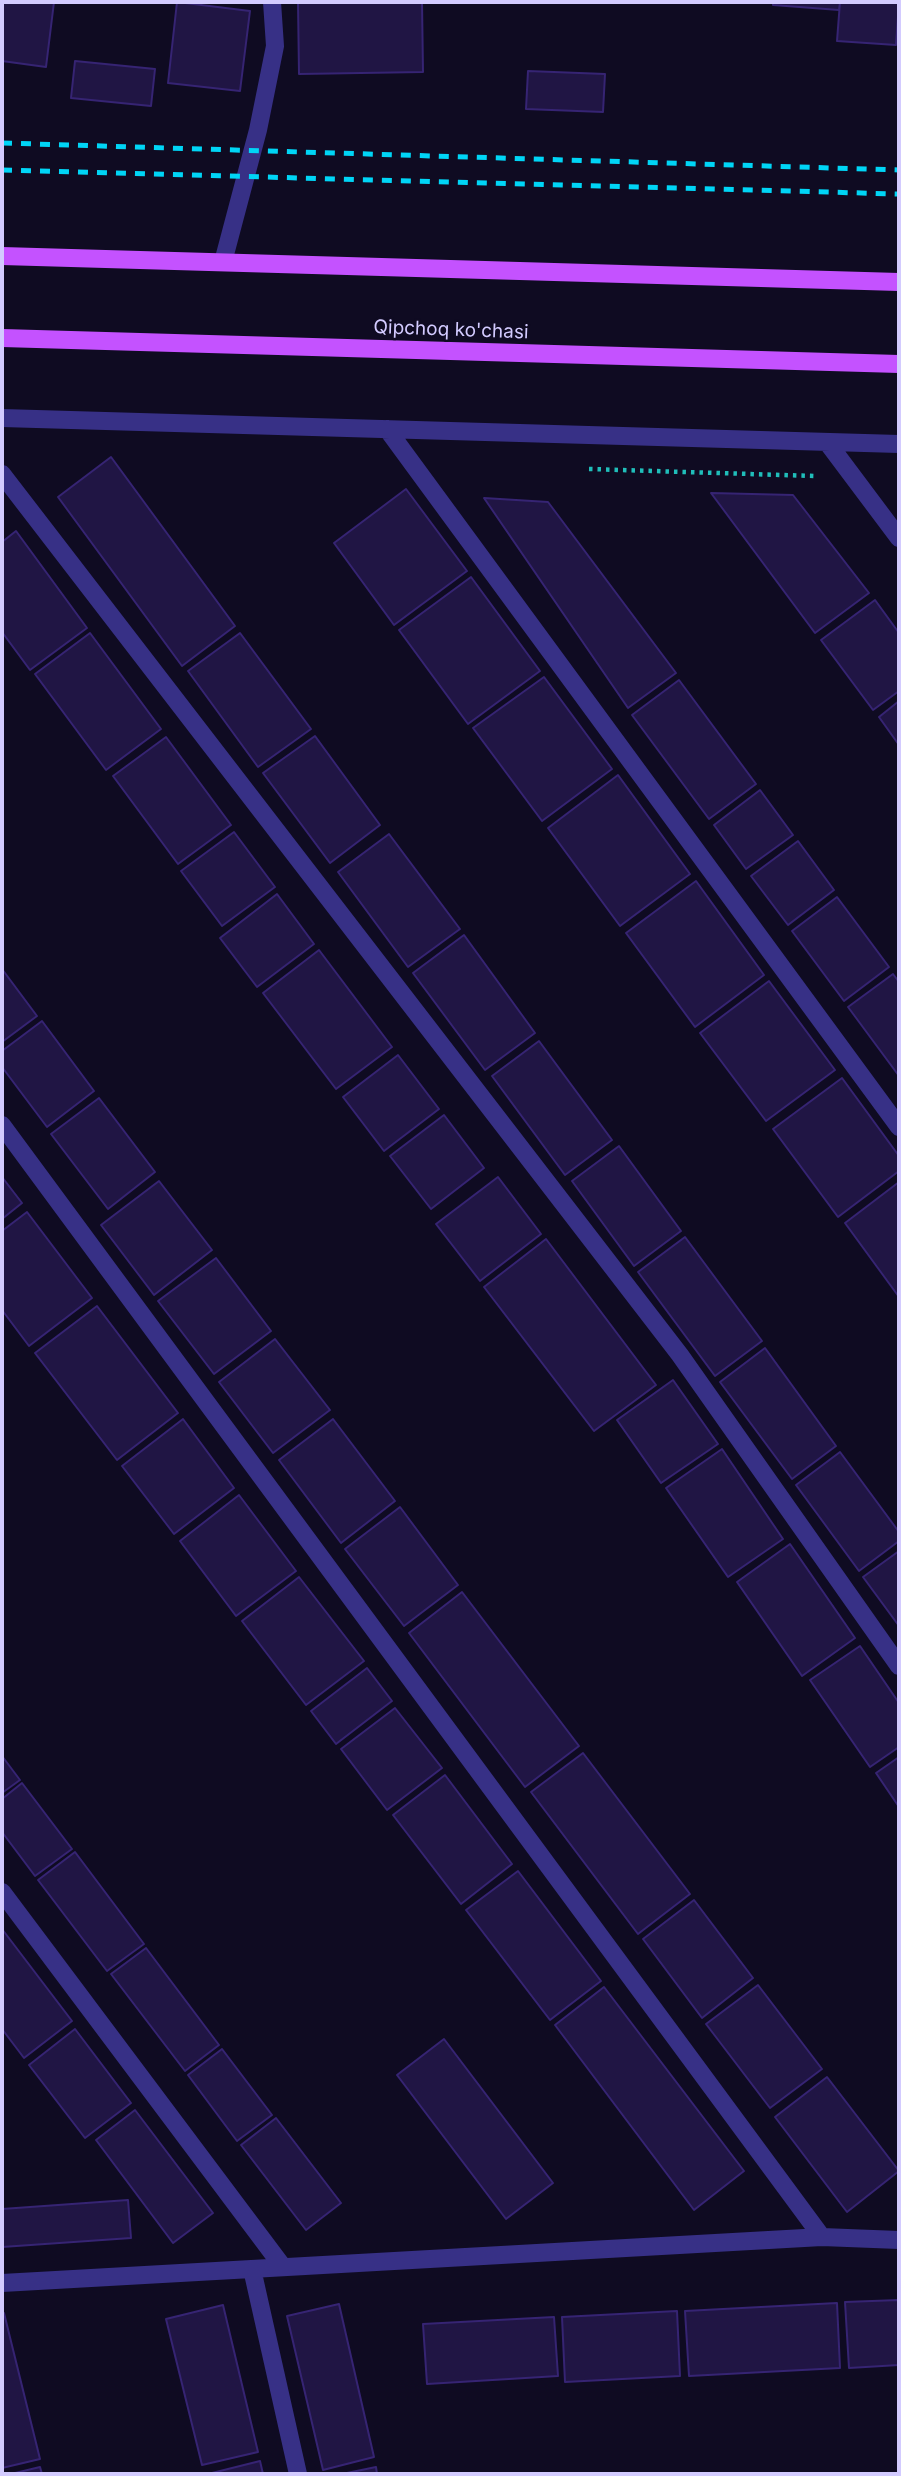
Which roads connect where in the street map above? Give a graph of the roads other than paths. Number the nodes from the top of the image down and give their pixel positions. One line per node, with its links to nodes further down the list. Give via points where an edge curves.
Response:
1 (272, 2): 3 (street, via 275,46)
2 (2, 256): 3 (main road)
3 (223, 262): 4 (main road)
4 (899, 282)
5 (2, 338): 6 (main road, Qipchoq ko'chasi)
6 (899, 364)
7 (2, 418): 8 (street)
8 (387, 429): 9 (street); 14 (street)
9 (827, 442): 10 (street); 12 (street)
10 (899, 444)
11 (2, 474): 15 (street, via 680,1355)
12 (899, 538)
13 (2, 1125): 17 (street)
14 (899, 1126)
15 (899, 1666)
16 (2, 1892): 19 (street)
17 (822, 2237): 18 (street); 19 (street)
18 (899, 2240)
19 (283, 2267): 20 (street)
20 (252, 2269): 21 (street); 22 (street)
21 (2, 2283)
22 (298, 2474)

